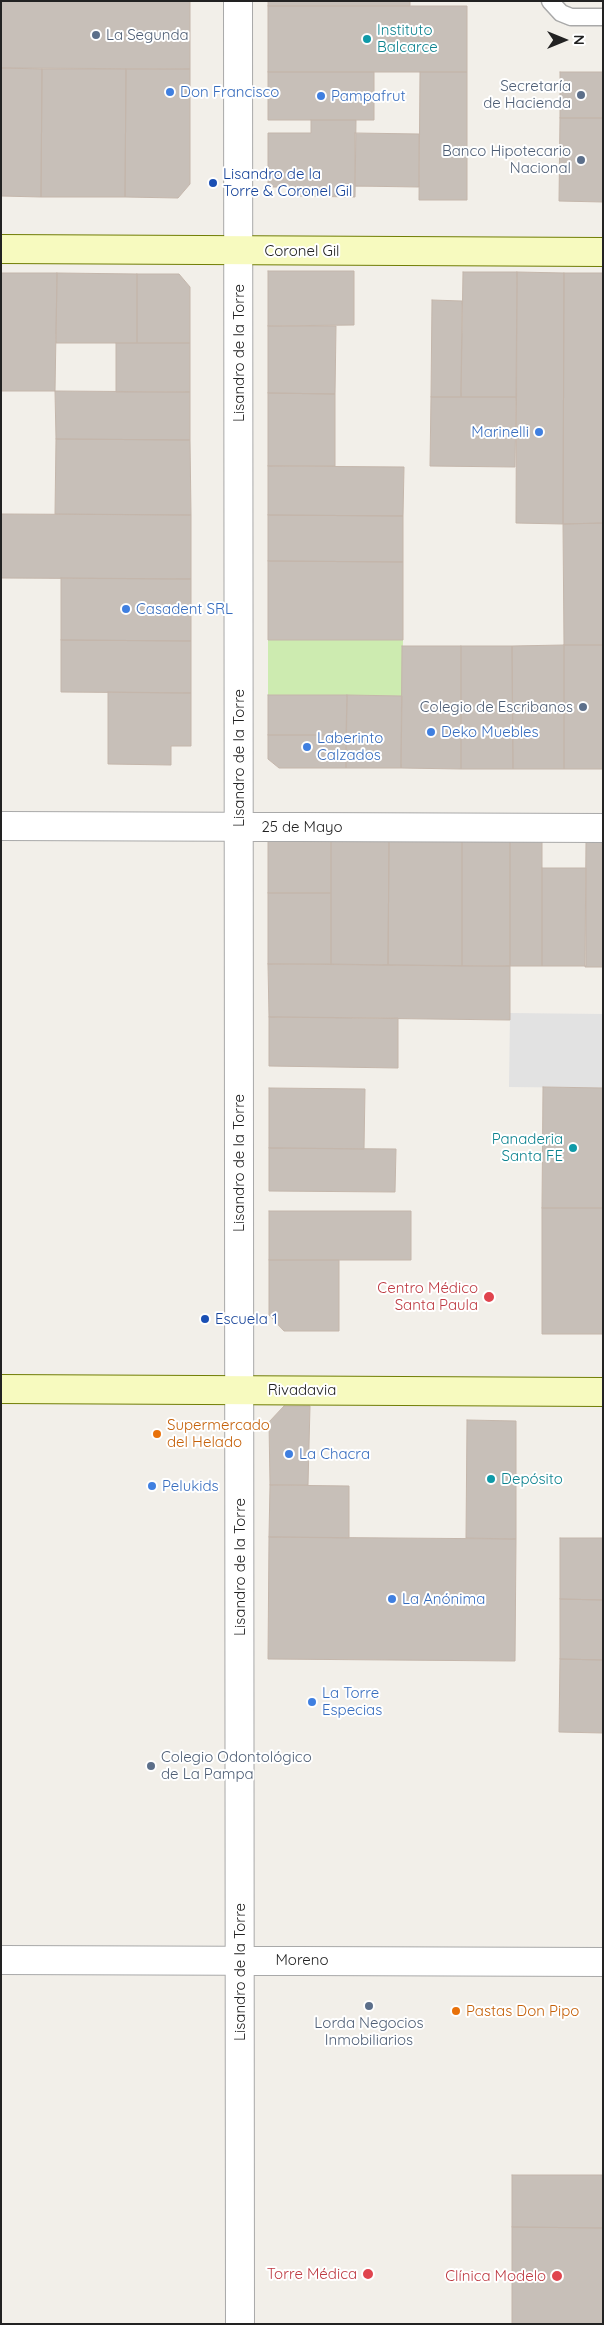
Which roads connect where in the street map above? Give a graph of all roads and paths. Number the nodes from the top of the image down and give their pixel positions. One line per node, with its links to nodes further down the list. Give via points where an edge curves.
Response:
1 (238, 1): 5 (street, Lisandro de la Torre)
2 (550, 1): 3 (lane, via 561,13 571,17)
3 (603, 17)
4 (1, 249): 5 (main road, Coronel Gil)
5 (239, 250): 6 (main road, Coronel Gil); 8 (street, Lisandro de la Torre)
6 (603, 252)
7 (1, 826): 8 (street, 25 de Mayo)
8 (239, 826): 9 (street, 25 de Mayo); 11 (street, Lisandro de la Torre)
9 (603, 828)
10 (1, 1389): 11 (main road, Rivadavia)
11 (240, 1390): 12 (main road, Rivadavia); 14 (street, Lisandro de la Torre)
12 (603, 1392)
13 (1, 1960): 14 (street, Moreno)
14 (240, 1960): 15 (street, Moreno); 16 (street, Lisandro de la Torre)
15 (603, 1962)
16 (240, 2324)

